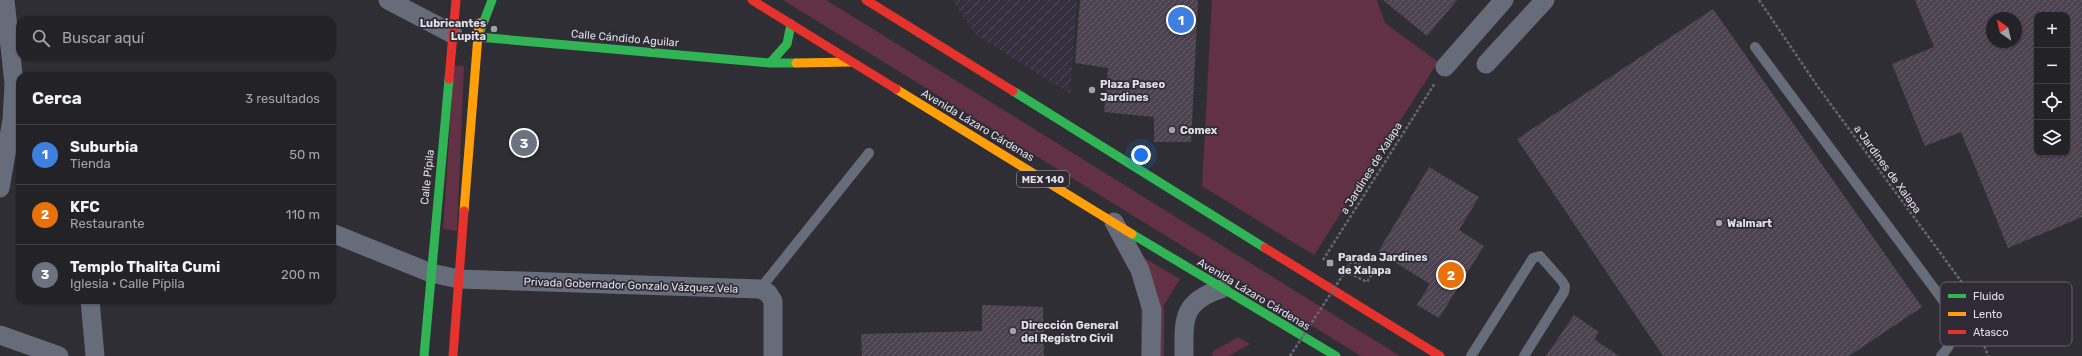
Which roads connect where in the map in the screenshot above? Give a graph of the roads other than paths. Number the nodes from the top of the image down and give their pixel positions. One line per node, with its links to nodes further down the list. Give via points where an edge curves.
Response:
1 (5, 0): 19 (street)
2 (388, 0): 12 (street)
3 (456, 0): 12 (main road, Calle Pípila)
4 (481, 0): 13 (main road)
5 (492, 0): 13 (main road)
6 (752, 0): 11 (main road, Avenida Lázaro Cárdenas / MEX 140)
7 (866, 0): 40 (main road)
8 (1504, 0): 18 (street)
9 (1545, 0): 17 (street)
10 (446, 7): 12 (main road)
11 (791, 24): 15 (main road, Avenida Lázaro Cárdenas / MEX 140); 16 (main road, via 787,44)
12 (453, 34): 24 (main road, Calle Pípila)
13 (478, 36): 16 (main road, Calle Cándido Aguilar); 25 (main road)
14 (1755, 47): 28 (lane)
15 (851, 62): 16 (main road, Calle Cándido Aguilar); 22 (main road, Avenida Lázaro Cárdenas / MEX 140)
16 (770, 63)
17 (1486, 64)
18 (1444, 67)
19 (11, 83): 21 (street, via 12,120)
20 (869, 153): 26 (lane)
21 (0, 188)
22 (1114, 222): 27 (main road, Avenida Lázaro Cárdenas / MEX 140); 37 (street, via 1140,270 1152,310)
23 (336, 235): 24 (street, Privada Gobernador Gonzalo Vázquez Vela)
24 (431, 273): 25 (street, Privada Gobernador Gonzalo Vázquez Vela); 34 (main road, Calle Pípila)
25 (459, 279): 26 (street, Privada Gobernador Gonzalo Vázquez Vela); 35 (main road)
26 (760, 289): 36 (street, via 768,293 773,301)
27 (1221, 289): 38 (street, via 1196,302 1184,319); 39 (main road, Avenida Lázaro Cárdenas / MEX 140)
28 (1940, 296)
29 (90, 304): 33 (street)
30 (0, 335): 32 (street)
31 (1950, 346): 43 (lane)
32 (60, 356)
33 (95, 356)
34 (424, 356)
35 (453, 356)
36 (774, 356)
37 (1151, 356)
38 (1184, 356)
39 (1336, 356)
40 (1440, 356)
41 (1471, 356): 42 (lane, via 1533,258 1540,256 1562,281 1564,292)
42 (1524, 356)
43 (1941, 356)

